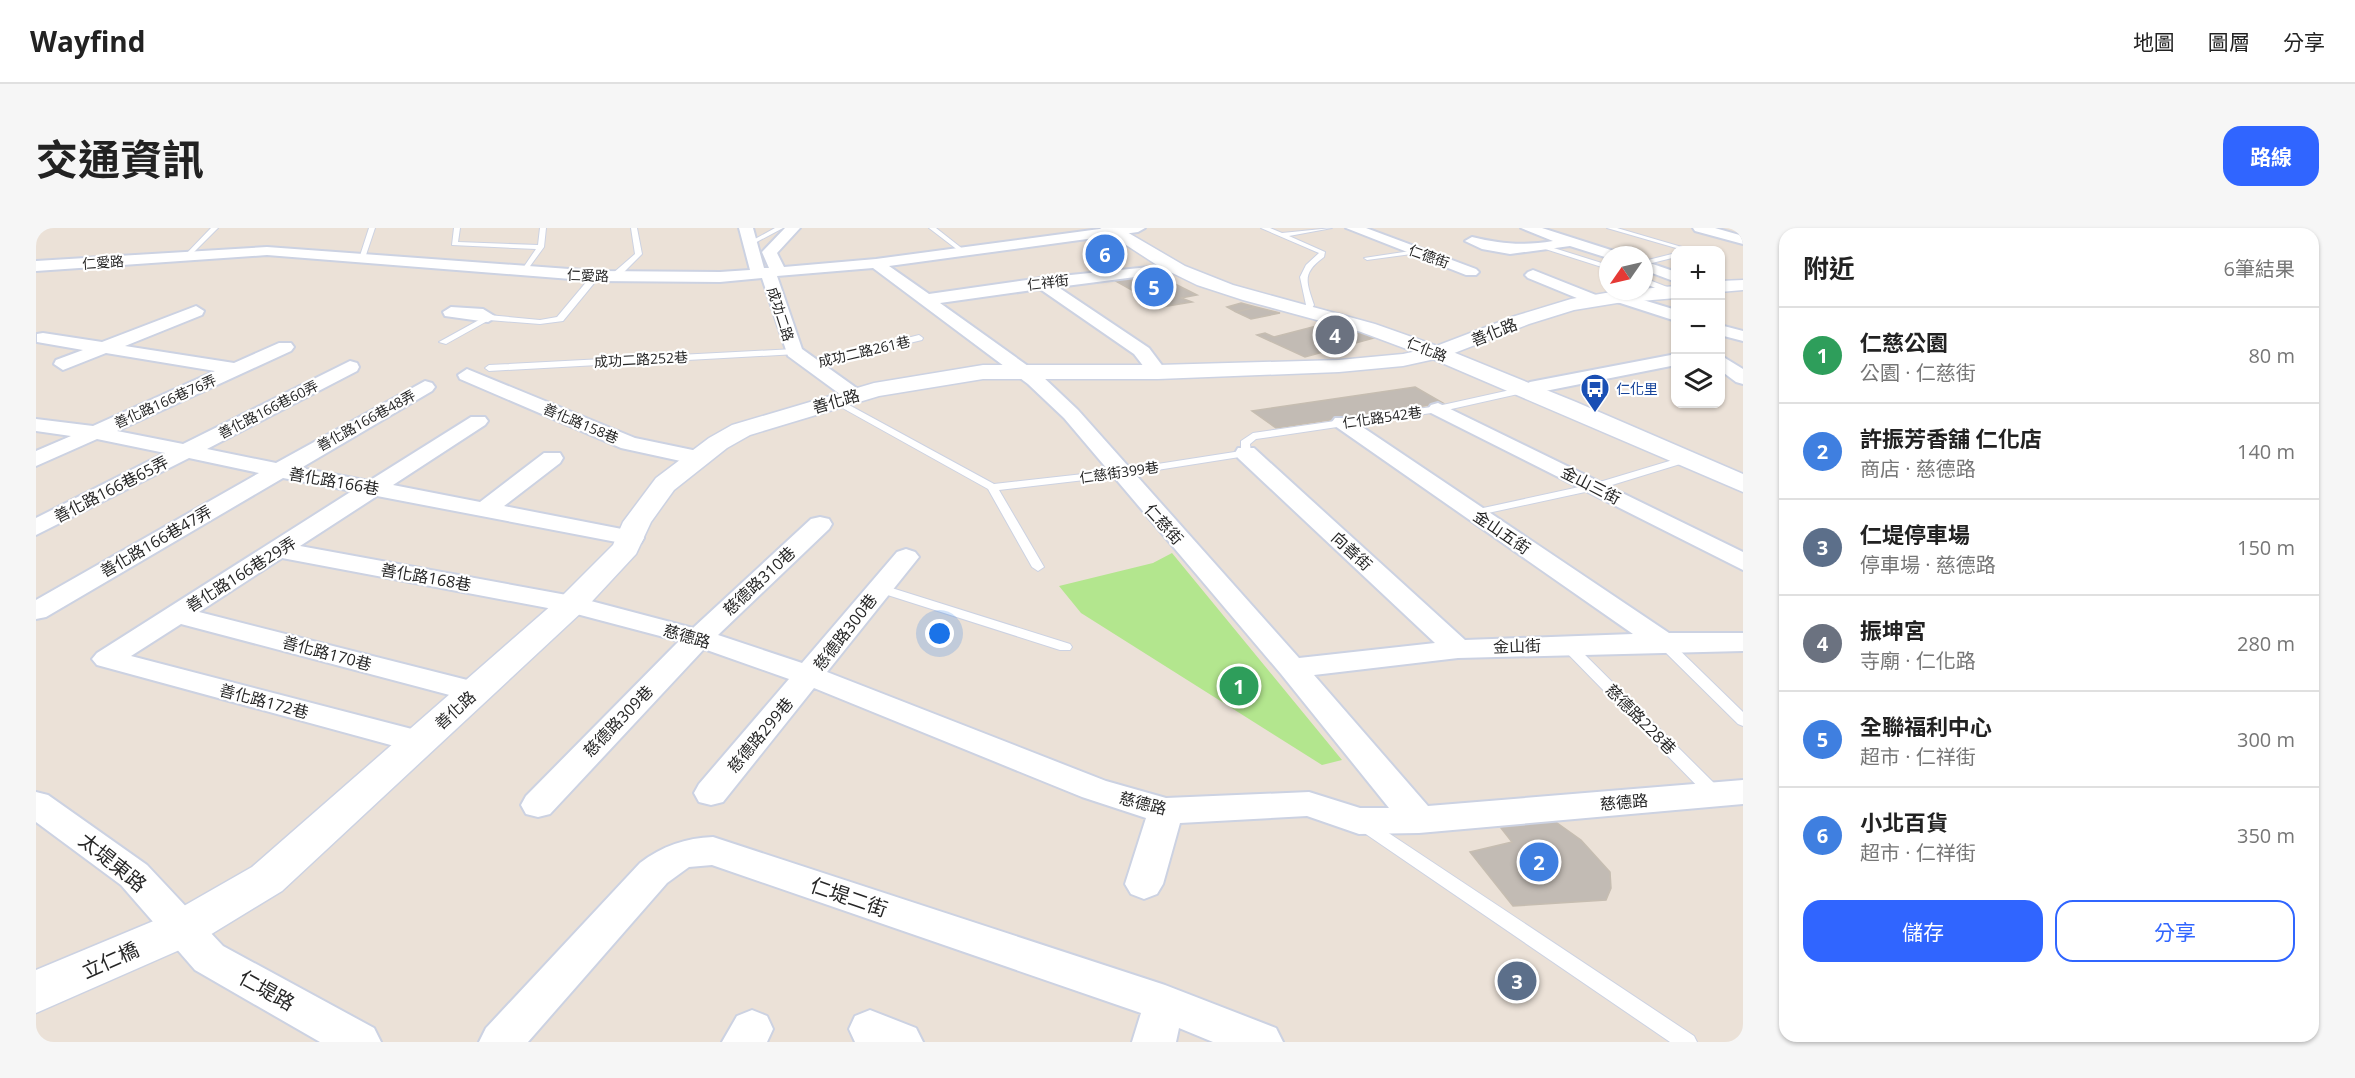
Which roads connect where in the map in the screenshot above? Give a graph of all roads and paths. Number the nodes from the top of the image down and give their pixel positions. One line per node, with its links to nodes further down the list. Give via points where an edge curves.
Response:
1 (215, 228): 29 (lane)
2 (372, 228): 32 (lane)
3 (457, 228): 25 (lane, via 454,244)
4 (543, 228): 25 (lane)
5 (634, 228): 44 (lane, via 639,254)
6 (746, 228): 22 (street, 成功二路)
7 (780, 228): 22 (lane)
8 (793, 228): 41 (street, 成功二路, via 769,252)
9 (932, 228): 26 (lane)
10 (1138, 228): 17 (street, 仁愛路)
11 (1264, 228): 18 (lane)
12 (1329, 228): 18 (lane)
13 (1353, 228): 28 (street, 仁德街)
14 (1528, 228): 21 (street)
15 (1610, 228): 24 (lane)
16 (1700, 228): 19 (street)
17 (1111, 230): 26 (street, 仁愛路); 37 (street, 仁化路)
18 (1280, 235): 57 (lane, via 1322,252 1304,268 1302,275 1310,305)
19 (1743, 240)
20 (1472, 241): 23 (street, via 1508,251)
21 (1569, 242): 23 (street); 27 (street)
22 (749, 244): 41 (street, 成功二路, via 754,265)
23 (1540, 246): 35 (lane)
24 (1675, 246)
25 (542, 247): 38 (lane)
26 (961, 250): 34 (street, 仁愛路)
27 (1599, 251)
28 (1417, 252): 31 (lane); 40 (street, 仁德街)
29 (187, 256): 32 (street, 仁愛路, via 267,252); 36 (street, 仁愛路)
30 (1671, 256): 33 (lane)
31 (1367, 258)
32 (360, 261): 38 (street, 仁愛路)
33 (1653, 261)
34 (876, 263): 41 (street, 仁愛路); 54 (street, 仁慈街)
35 (1599, 264)
36 (36, 266)
37 (1174, 267): 46 (street, 仁祥街); 57 (street, 仁化路, via 1220,287)
38 (525, 271): 43 (street, 仁愛路)
39 (1653, 271): 47 (street)
40 (1471, 272)
41 (769, 273): 44 (street, 仁愛路, via 676,278); 71 (street, 成功二路)
42 (1533, 275): 55 (street)
43 (596, 276): 44 (street, 仁愛路); 61 (lane, via 560,319 540,322)
44 (615, 276)
45 (1653, 282): 49 (lane)
46 (1041, 283): 54 (street, 仁祥街); 81 (street, via 1143,352)
47 (1671, 285)
48 (1743, 285): 50 (street)
49 (1671, 286)
50 (1725, 287)
51 (1671, 288): 52 (street, 善化路)
52 (1653, 291)
53 (1599, 299): 55 (street, 善化路)
54 (923, 300): 80 (street, 仁慈街)
55 (1595, 300): 72 (street, 善化路, via 1530,317)
56 (1626, 300): 60 (street)
57 (1307, 309): 72 (street, 仁化路)
58 (196, 311): 69 (street)
59 (451, 312): 61 (street)
60 (1671, 314)
61 (488, 317): 66 (lane)
62 (1725, 331): 63 (street)
63 (1743, 336)
64 (43, 338): 69 (street, 善化路166巷76弄)
65 (919, 338): 75 (lane, 成功二路261巷)
66 (444, 342)
67 (1743, 344): 70 (street)
68 (285, 347): 79 (street, 善化路166巷76弄)
69 (100, 348): 74 (street); 79 (street, 善化路166巷76弄)
70 (1725, 349)
71 (794, 352): 75 (street, 成功二路); 78 (lane, 成功二路252巷)
72 (1437, 353): 81 (street, 善化路, via 1365,365); 85 (street, 仁化路)
73 (1671, 360): 85 (street)
74 (63, 363)
75 (809, 364): 86 (street, 成功二路)
76 (1725, 364): 83 (street)
77 (350, 367): 94 (street, 善化路166巷60弄)
78 (489, 368)
79 (236, 369): 93 (street, 善化路166巷76弄)
80 (1023, 371): 81 (street, 善化路); 86 (street, 善化路, via 951,376); 101 (street, 仁慈街, via 1071,414)
81 (1158, 372)
82 (466, 375): 97 (street, 善化路158巷, via 629,443)
83 (1743, 378)
84 (425, 387): 100 (street, 善化路166巷48弄)
85 (1530, 388): 88 (lane, 仁化路542巷); 99 (street, 仁化路)
86 (845, 398): 97 (street, 善化路, via 741,430); 103 (lane)
87 (36, 407): 89 (street, via 46,409)
88 (1438, 409): 91 (lane, 仁化路542巷); 104 (street, 金山三街)
89 (36, 414)
90 (478, 422): 105 (street, 善化路166巷29弄)
91 (1342, 422): 95 (lane, 仁化路542巷, via 1253,436 1245,443); 107 (street, 金山五街)
92 (36, 425): 93 (street, 善化路166巷)
93 (93, 432): 94 (street, 善化路166巷); 98 (street, 善化路166巷76弄)
94 (185, 451): 100 (street, 善化路166巷); 109 (street, 善化路166巷65弄)
95 (1246, 453): 101 (lane, 仁慈街399巷); 124 (street, 向善街)
96 (552, 458): 106 (street)
97 (699, 458): 110 (street, 善化路, via 665,484 637,522)
98 (36, 459)
99 (1686, 459): 102 (street, 仁化路); 104 (lane)
100 (276, 470): 105 (street, 善化路166巷); 117 (street, 善化路166巷47弄)
101 (1119, 473): 103 (lane, 仁慈街399巷); 126 (street, 仁慈街)
102 (1743, 484)
103 (992, 487): 114 (lane)
104 (1595, 487): 107 (lane); 113 (street, 金山三街)
105 (375, 488): 106 (street, 善化路166巷); 111 (street, 善化路166巷29弄)
106 (485, 509): 110 (street, 善化路166巷)
107 (1474, 513): 120 (street, 金山五街)
108 (820, 524): 119 (street, 慈德路310巷)
109 (36, 528)
110 (632, 538): 116 (street, 善化路)
111 (280, 550): 116 (street, 善化路168巷); 118 (street, 善化路166巷29弄)
112 (906, 557): 115 (street, 慈德路300巷)
113 (1743, 562)
114 (1038, 567)
115 (879, 588): 123 (lane, 慈德路300巷); 127 (street, 慈德路300巷)
116 (572, 604): 119 (street, 慈德路); 128 (street, 善化路)
117 (36, 611)
118 (178, 615): 125 (street, 善化路166巷29弄); 128 (street, 善化路170巷)
119 (699, 638): 127 (street, 慈德路); 134 (street, 慈德路309巷)
120 (1663, 642): 121 (street, 金山街); 122 (street, 金山街); 129 (lane)
121 (1743, 642)
122 (1566, 644): 124 (street, 金山街); 131 (lane, 慈德路228巷)
123 (1065, 647)
124 (1458, 649): 126 (street, 金山街)
125 (107, 659): 130 (street, 善化路172巷)
126 (1292, 668): 136 (street, 仁慈街)
127 (810, 676): 132 (street, 慈德路299巷); 135 (street, 慈德路, via 1094,789)
128 (476, 692): 130 (street, 善化路)
129 (1743, 722)
130 (420, 742): 139 (street, 善化路, via 267,879)
131 (1729, 793): 136 (street, 慈德路)
132 (711, 794)
133 (36, 804): 139 (street, 太堤東路, via 134,875)
134 (538, 805)
135 (1166, 811): 137 (street, 慈德路, via 1309,804); 138 (street)
136 (1419, 820): 137 (street, 慈德路)
137 (1359, 821): 145 (lane)
138 (1144, 884)
139 (184, 928): 140 (street, 立仁橋); 142 (street, 仁堤路, via 209,958)
140 (36, 992)
141 (1159, 1023): 143 (street, 仁堤二街, via 713,851 699,850 672,859 646,879); 144 (street, 仁堤二街)
142 (359, 1042)
143 (501, 1042)
144 (1261, 1042)
145 (1687, 1042)

